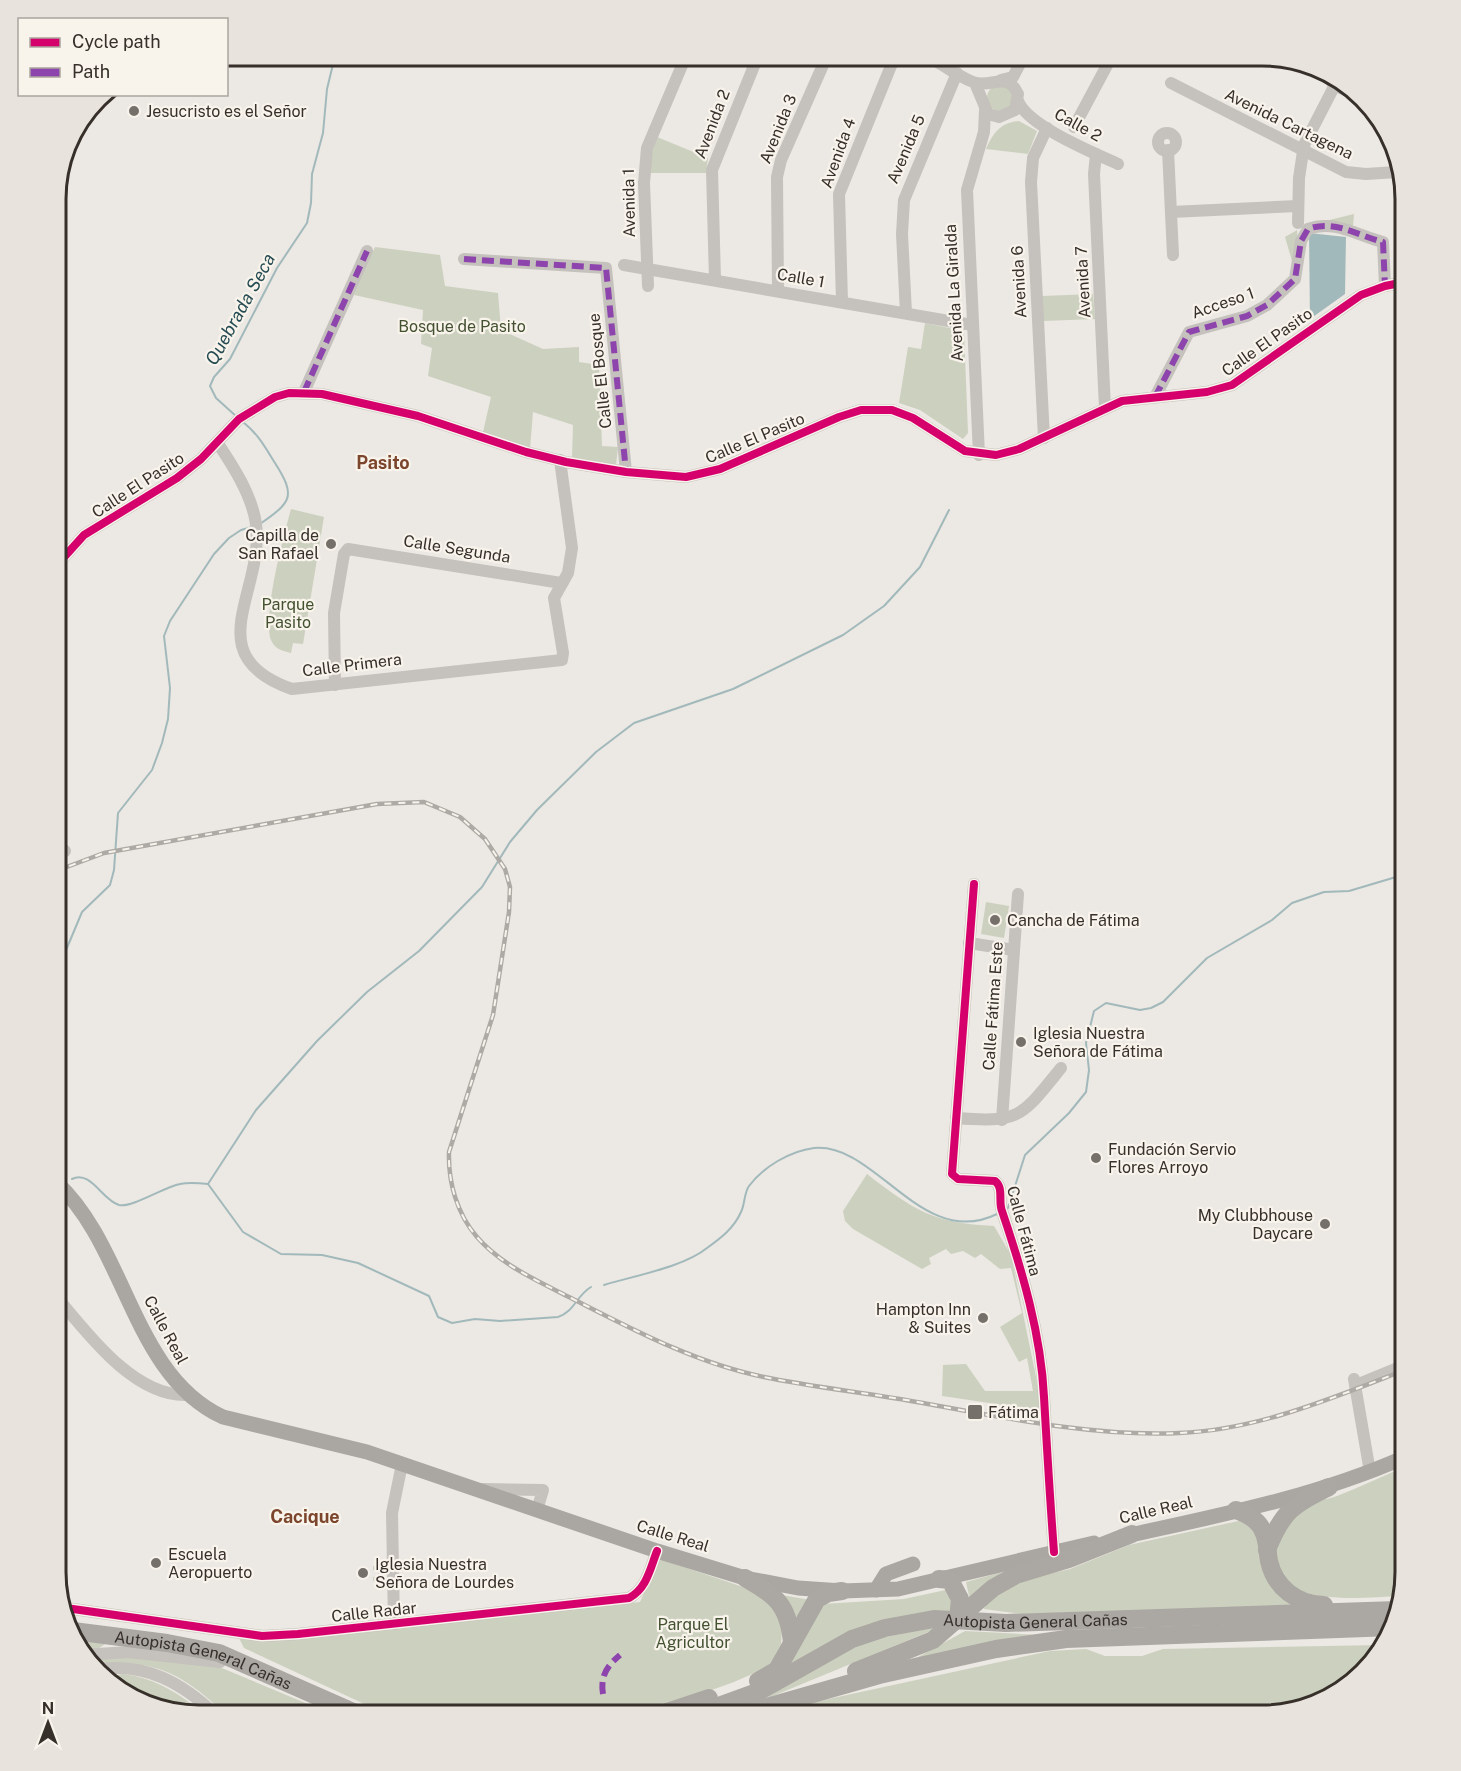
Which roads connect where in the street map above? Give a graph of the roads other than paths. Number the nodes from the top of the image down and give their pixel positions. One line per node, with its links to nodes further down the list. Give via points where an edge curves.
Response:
1 (682, 66): 29 (street, Avenida 1, via 647,147)
2 (754, 66): 30 (street, Avenida 2, via 711,170)
3 (823, 66): 34 (street, Avenida 3, via 777,177)
4 (891, 66): 35 (street, Avenida 4, via 839,194)
5 (945, 66): 8 (street)
6 (1020, 66): 12 (street, Avenida La Giralda)
7 (1107, 66): 14 (street)
8 (957, 73): 9 (street); 36 (street, Avenida 5, via 904,200)
9 (975, 83): 12 (street); 13 (street)
10 (1171, 83): 18 (street, Avenida Cartagena)
11 (1337, 89): 18 (street, via 1304,145)
12 (1009, 97): 13 (street, Calle 2); 13 (street, via 984,91); 15 (street, Calle 2); 16 (street, Avenida La Giralda)
13 (984, 105): 16 (street, Avenida La Giralda)
14 (1074, 126)
15 (1047, 128): 19 (street, Calle 2); 41 (street, Avenida 6, via 1033,158 1031,182)
16 (984, 132): 37 (street, Avenida La Giralda, via 967,190)
17 (1168, 150): 23 (street)
18 (1305, 152): 21 (street, Avenida Cartagena, via 1346,172); 22 (street)
19 (1096, 154): 20 (street, Calle 2); 40 (street, Avenida 7)
20 (1118, 164)
21 (1392, 172)
22 (1298, 206): 23 (street); 24 (street)
23 (1171, 212): 26 (street)
24 (1298, 223)
25 (367, 251): 38 (street)
26 (1173, 255)
27 (464, 259): 45 (street, Calle El Bosque, via 606,268)
28 (624, 266): 29 (street, Calle 1)
29 (647, 269): 30 (street, Calle 1); 32 (street, Avenida 1)
30 (715, 280): 34 (street, Calle 1)
31 (1395, 284): 33 (street, Calle El Pasito)
32 (648, 286)
33 (1385, 286): 39 (street, Calle El Pasito, via 1346,304 1232,385 1207,392); 39 (street, Acceso 1, via 1383,242 1339,227 1308,229 1301,241 1295,279 1257,312 1189,332)
34 (778, 291): 35 (street, Calle 1)
35 (842, 302): 36 (street, Calle 1)
36 (906, 313): 37 (street, Calle 1)
37 (972, 325): 43 (street, Avenida La Giralda)
38 (304, 392): 42 (street, Calle El Pasito, via 275,397 250,412); 44 (street, Calle El Pasito, via 418,416)
39 (1155, 397): 40 (street, Calle El Pasito, via 1130,398)
40 (1105, 408): 41 (street, Calle El Pasito)
41 (1044, 438): 43 (street, Calle El Pasito, via 1008,453)
42 (217, 442): 46 (street, Calle El Pasito, via 177,478 84,535); 48 (street, Calle Primera, via 240,480 255,518 256,535 241,624 243,651 252,666 269,681 292,689)
43 (979, 454): 45 (street, Calle El Pasito, via 951,444 913,418 878,409 839,417 700,475)
44 (560, 460): 45 (street, Calle El Pasito); 47 (street, via 572,548 568,573)
45 (626, 472)
46 (66, 555)
47 (561, 583): 48 (street, Calle Primera, via 554,598 563,653 557,663 392,676); 48 (street, Calle Segunda, via 348,549 334,613)
48 (335, 685)
49 (974, 884): 51 (street, Calle Fátima)
50 (1018, 894): 52 (street, Calle Fátima Este)
51 (969, 943): 52 (street); 54 (street, Calle Fátima)
52 (1014, 950): 55 (street, Calle Fátima Este)
53 (1060, 1068): 55 (street, via 1027,1110)
54 (956, 1118): 55 (street); 72 (street, Calle Fátima, via 952,1174 958,1179 995,1181 1000,1188 1000,1208 1029,1302 1044,1396)
55 (1002, 1120)
56 (66, 1192): 58 (main road, Calle Real, via 81,1208)
57 (66, 1308): 60 (street, via 101,1350)
58 (165, 1369): 60 (street, via 159,1381); 61 (main road, Calle Real)
59 (1395, 1369): 64 (street, via 1355,1382)
60 (148, 1385): 61 (street, via 162,1393)
61 (188, 1395): 63 (main road, Calle Real, via 223,1417)
62 (1395, 1462): 64 (main road, Calle Real)
63 (402, 1464): 66 (main road, Calle Real); 82 (street, via 392,1513)
64 (1370, 1472): 65 (main road, Calle Real)
65 (1329, 1487): 68 (main road, Calle Real); 70 (highway, via 1288,1510)
66 (479, 1489): 67 (main road, Calle Real); 67 (street, via 543,1490)
67 (537, 1510): 71 (main road, Calle Real)
68 (1236, 1510): 69 (main road, Calle Real); 70 (highway, via 1247,1514 1262,1529)
69 (1132, 1534): 72 (main road, Calle Real); 81 (highway, via 1016,1575 993,1588)
70 (1267, 1550): 78 (highway, via 1277,1581 1290,1595 1318,1605)
71 (657, 1551): 74 (main road, Calle Real); 82 (street, Calle Radar, via 645,1584 629,1598)
72 (1054, 1552): 75 (main road, Calle Real)
73 (913, 1564): 76 (main road, via 886,1574)
74 (745, 1578): 77 (main road, Calle Real); 87 (highway, via 778,1599 787,1615)
75 (939, 1579): 76 (main road, Calle Real); 81 (highway, via 950,1580 958,1592)
76 (876, 1590): 77 (main road, Calle Real)
77 (842, 1591): 87 (highway, via 817,1599)
78 (1390, 1608)
79 (1390, 1608): 81 (highway, Autopista General Cañas, via 1006,1623)
80 (72, 1609): 82 (street, Calle Radar, via 262,1636)
81 (958, 1620): 91 (highway, via 933,1640); 95 (highway, Autopista General Cañas, via 914,1621 852,1639 760,1691)
82 (394, 1624)
83 (1383, 1627): 85 (highway, Autopista General Cañas)
84 (80, 1631): 89 (highway, Autopista General Cañas, via 190,1646)
85 (1213, 1633): 86 (highway); 91 (highway, Autopista General Cañas, via 1066,1639 996,1649)
86 (1377, 1639)
87 (792, 1642): 94 (highway, via 777,1670 761,1680)
88 (94, 1654): 89 (street, via 162,1654)
89 (251, 1666): 93 (highway, Autopista General Cañas)
90 (107, 1668): 92 (street, via 129,1667 165,1677)
91 (774, 1704): 96 (highway, Autopista General Cañas)
92 (203, 1705)
93 (336, 1705)
94 (689, 1705)
95 (723, 1705)
96 (771, 1705)

